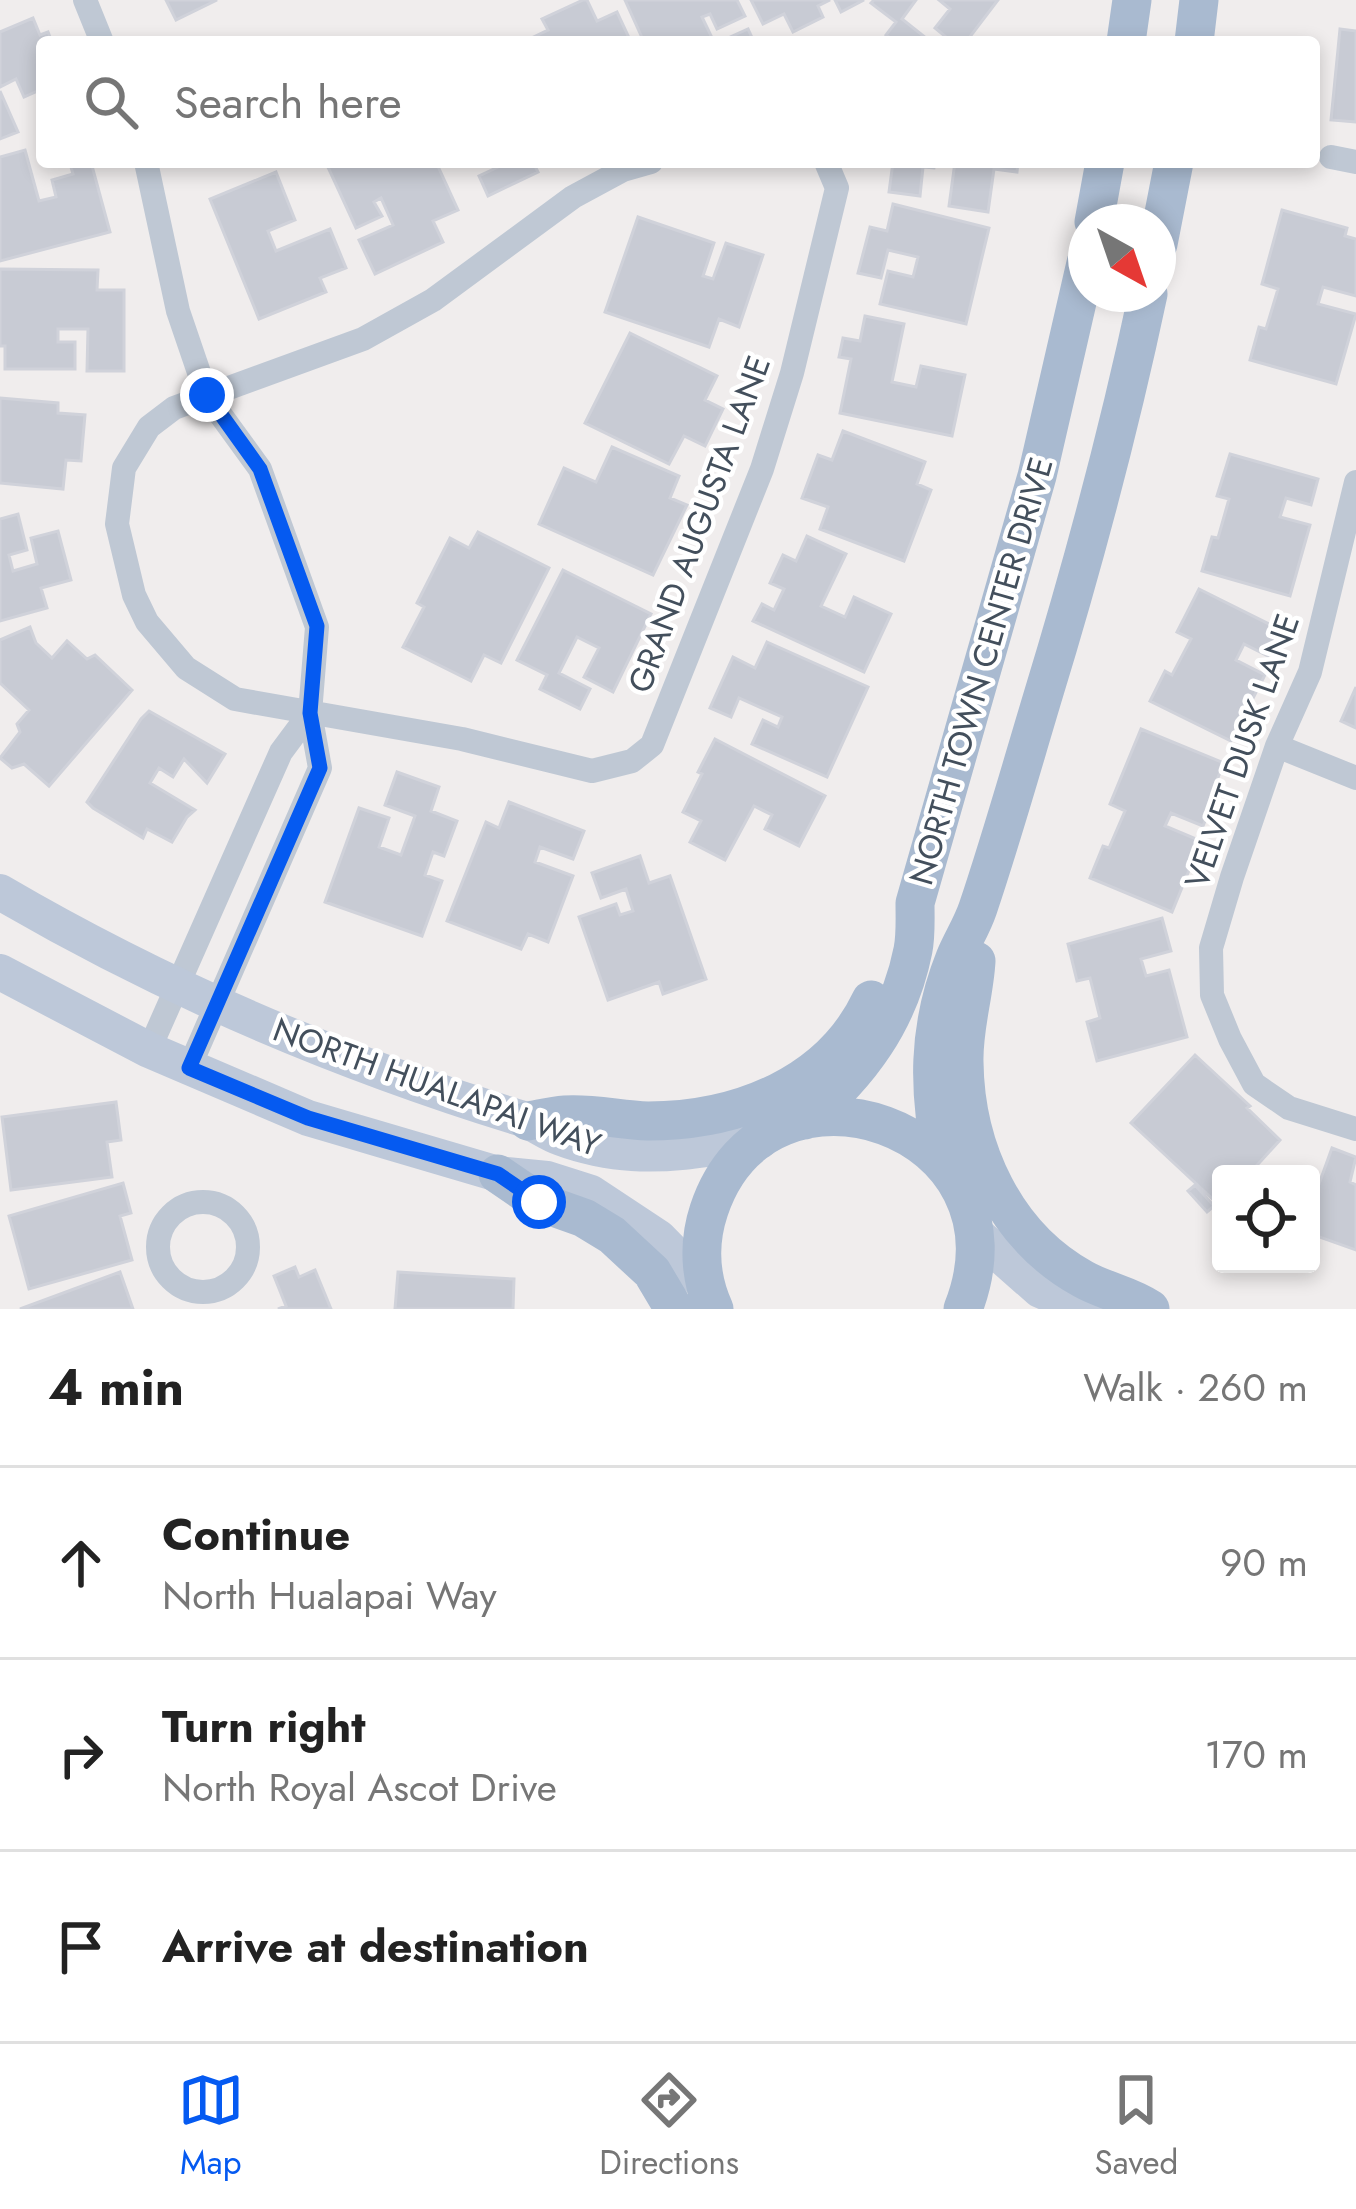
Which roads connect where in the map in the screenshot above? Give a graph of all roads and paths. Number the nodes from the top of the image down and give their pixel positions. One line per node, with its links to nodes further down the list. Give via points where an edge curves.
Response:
1 (85, 0): 4 (street)
2 (1132, 0): 5 (main road)
3 (1199, 0): 6 (main road)
4 (100, 36)
5 (1127, 36)
6 (1195, 36)
7 (147, 168): 16 (street, via 178,311)
8 (630, 168): 16 (street, via 573,197 433,300 363,338)
9 (828, 168): 18 (street, GRAND AUGUSTA LANE, via 836,188 792,373 652,746 592,771)
10 (1104, 168): 12 (main road)
11 (1173, 168): 13 (main road)
12 (1097, 204)
13 (1166, 204)
14 (1075, 312): 22 (main road, NORTH TOWN CENTER DRIVE, via 1037,476)
15 (1144, 312): 23 (main road, NORTH TOWN CENTER DRIVE, via 1099,505)
16 (207, 395): 18 (street, via 260,469 317,626); 18 (street, via 149,427 124,468 117,524 129,585 147,622 186,668 235,699)
17 (1356, 482): 19 (street, VELVET DUSK LANE, via 1310,672)
18 (310, 713): 25 (street, via 281,752); 26 (street, via 320,768)
19 (1277, 746): 20 (street); 31 (street, VELVET DUSK LANE, via 1211,948 1212,995 1254,1084 1289,1108)
20 (1356, 778)
21 (0, 892): 25 (main road, NORTH HUALAPAI WAY)
22 (915, 903): 29 (main road, via 890,942 863,1018 819,1069 772,1097 674,1120); 30 (main road, NORTH TOWN CENTER DRIVE, via 914,948 887,1024 860,1068)
23 (976, 914): 33 (main road, NORTH TOWN CENTER DRIVE, via 954,961 931,1053); 39 (main road, via 964,1060 972,1130 991,1179 1043,1251 1083,1280)
24 (0, 972): 27 (main road, NORTH HUALAPAI WAY)
25 (178, 987): 26 (main road, NORTH HUALAPAI WAY); 27 (street)
26 (217, 1005): 28 (street); 29 (main road, NORTH HUALAPAI WAY)
27 (149, 1050): 28 (main road, NORTH HUALAPAI WAY)
28 (189, 1068): 34 (main road, NORTH HUALAPAI WAY, via 330,1126)
29 (528, 1120): 32 (main road, NORTH HUALAPAI WAY, via 560,1138 630,1153)
30 (806, 1120): 32 (main road); 33 (main road, via 880,1122)
31 (1356, 1130)
32 (760, 1141): 36 (main road, via 713,1200)
33 (943, 1163): 35 (main road)
34 (498, 1174): 36 (main road, via 612,1234)
35 (974, 1232): 37 (main road, via 973,1282); 38 (main road, via 1040,1290)
36 (697, 1301)
37 (963, 1309)
38 (1085, 1309)
39 (1150, 1309)

